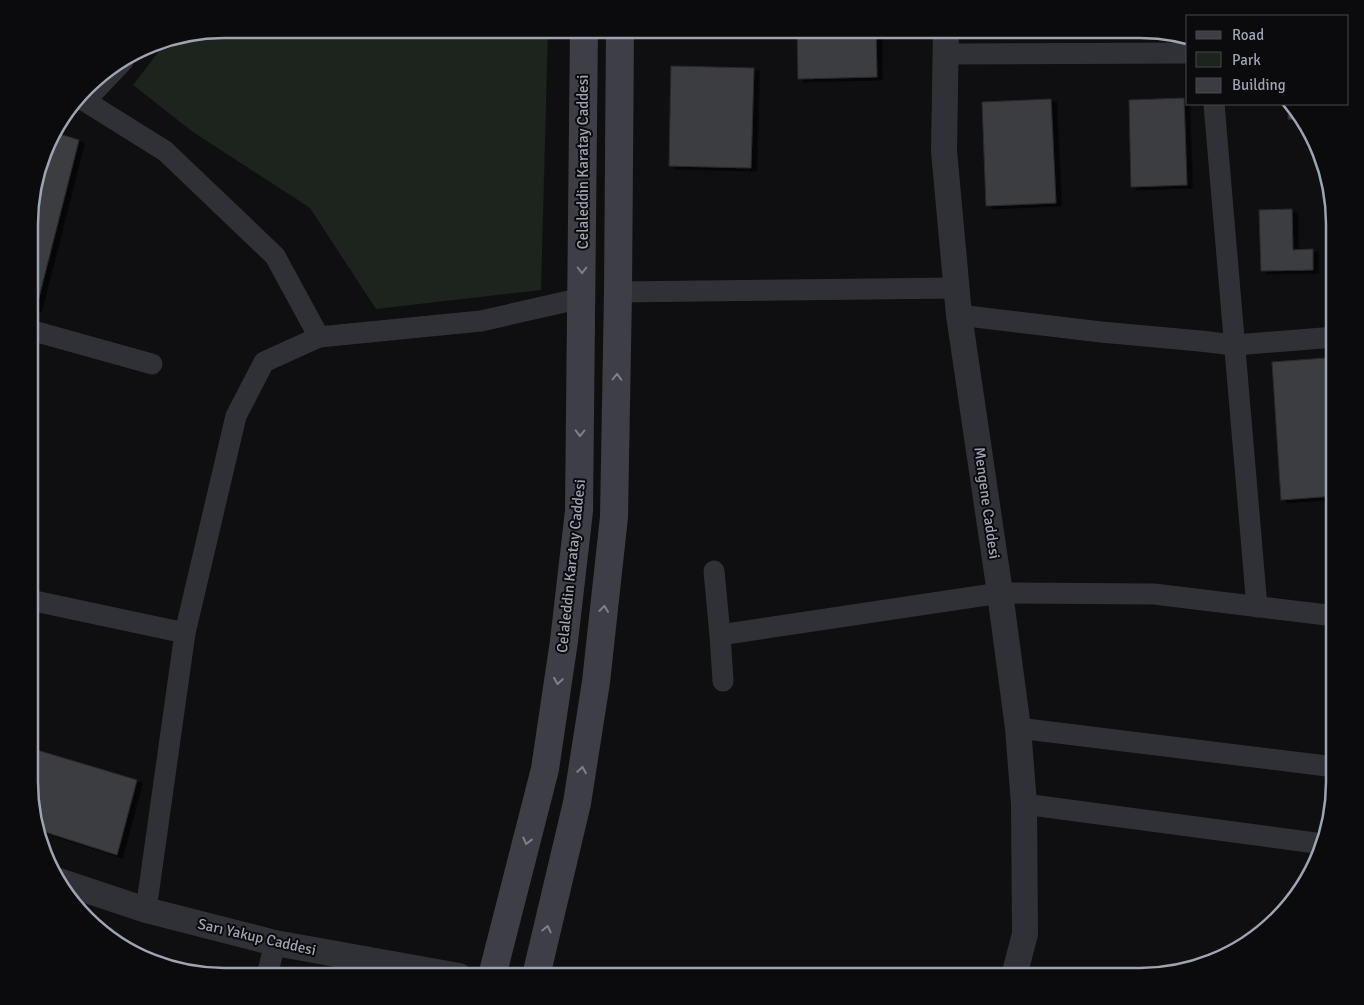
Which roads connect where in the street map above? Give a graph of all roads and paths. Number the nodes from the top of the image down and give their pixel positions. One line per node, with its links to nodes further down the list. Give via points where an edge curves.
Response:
1 (584, 38): 9 (main road, Celaleddin Karatay Caddesi, one-way to 9)
2 (620, 38): 8 (main road)
3 (946, 42): 4 (street); 7 (street, Mengene Caddesi, via 944,151)
4 (1186, 53)
5 (84, 102): 12 (street, via 165,151 275,256)
6 (1214, 105): 14 (street)
7 (956, 288): 8 (street); 10 (street, Mengene Caddesi)
8 (618, 292): 34 (main road, one-way to 8, via 577,803 596,682 614,517)
9 (582, 298): 12 (street, via 481,321); 33 (main road, Celaleddin Karatay Caddesi, one-way to 33, via 579,511 564,641 545,769)
10 (959, 315): 14 (street); 17 (street, Mengene Caddesi)
11 (38, 332): 15 (street)
12 (319, 337): 21 (street, via 264,362 236,416)
13 (1326, 338): 14 (street)
14 (1235, 345): 19 (street)
15 (152, 364)
16 (714, 571): 22 (street)
17 (1000, 593): 19 (street, via 1154,594); 22 (street); 24 (street, Mengene Caddesi)
18 (38, 602): 21 (street)
19 (1257, 607): 20 (street)
20 (1326, 615)
21 (185, 633): 29 (street)
22 (720, 635): 23 (street)
23 (723, 681)
24 (1018, 728): 25 (street); 26 (street, Mengene Caddesi)
25 (1326, 766)
26 (1024, 804): 27 (street); 35 (street, Mengene Caddesi, via 1025,934)
27 (1316, 843)
28 (68, 884): 29 (street, Sarı Yakup Caddesi)
29 (146, 910): 30 (street, Sarı Yakup Caddesi)
30 (275, 943): 31 (street); 32 (street, Sarı Yakup Caddesi)
31 (269, 968)
32 (414, 968)
33 (494, 968)
34 (543, 968)
35 (1016, 968)

